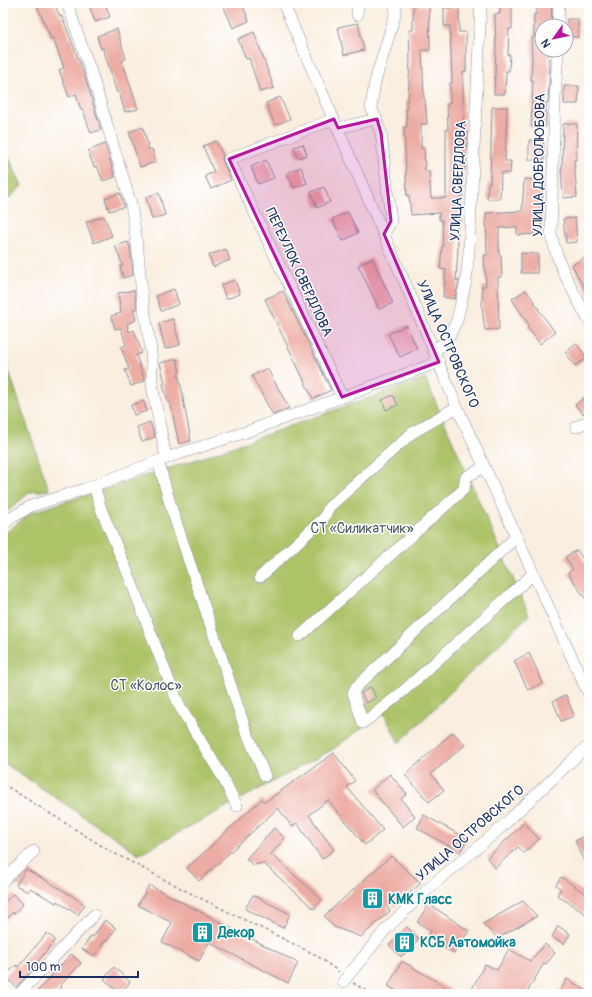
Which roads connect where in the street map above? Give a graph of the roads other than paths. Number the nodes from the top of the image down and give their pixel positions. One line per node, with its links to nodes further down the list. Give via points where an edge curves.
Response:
1 (67, 3): 19 (street, via 131,204 150,343 152,385)
2 (283, 3): 11 (street, УЛИЦА ОСТРОВСКОГО)
3 (358, 3): 7 (street)
4 (396, 3): 10 (street, via 395,15 375,82 371,107)
5 (481, 3): 14 (street, УЛИЦА СВЕРДЛОВА, via 466,281 457,320)
6 (558, 3): 8 (street)
7 (357, 15)
8 (558, 18)
9 (557, 58): 13 (street, УЛИЦА ДОБРОЛЮБОВА, via 551,234 565,275)
10 (377, 119): 11 (street); 12 (street, via 381,133 391,221)
11 (336, 123): 12 (street, УЛИЦА ОСТРОВСКОГО); 15 (street, ПЕРЕУЛОК СВЕРДЛОВА, via 229,159)
12 (384, 234): 14 (street, УЛИЦА ОСТРОВСКОГО)
13 (589, 321)
14 (437, 357): 15 (street); 16 (street, УЛИЦА ОСТРОВСКОГО)
15 (342, 397): 19 (street)
16 (457, 407): 20 (street, УЛИЦА ОСТРОВСКОГО); 25 (street, via 412,433 329,507 324,518)
17 (589, 421): 18 (street)
18 (576, 427)
19 (162, 460): 21 (street); 29 (street, via 171,507 245,728)
20 (484, 467): 23 (street, УЛИЦА ОСТРОВСКОГО); 26 (street, via 466,477 464,489)
21 (94, 485): 22 (street, via 31,506); 30 (street, via 101,509 180,707)
22 (3, 525)
23 (516, 537): 24 (street, УЛИЦА ОСТРОВСКОГО); 24 (street, via 356,687 354,693 363,723 400,694)
24 (532, 574): 27 (street, УЛИЦА ОСТРОВСКОГО)
25 (260, 577)
26 (300, 636)
27 (589, 695)
28 (589, 746): 34 (street, УЛИЦА ОСТРОВСКОГО, via 495,833 430,887 386,930)
29 (265, 776)
30 (237, 806)
31 (34, 851): 32 (street)
32 (3, 881)
33 (94, 915): 35 (street)
34 (345, 980)
35 (19, 994)

